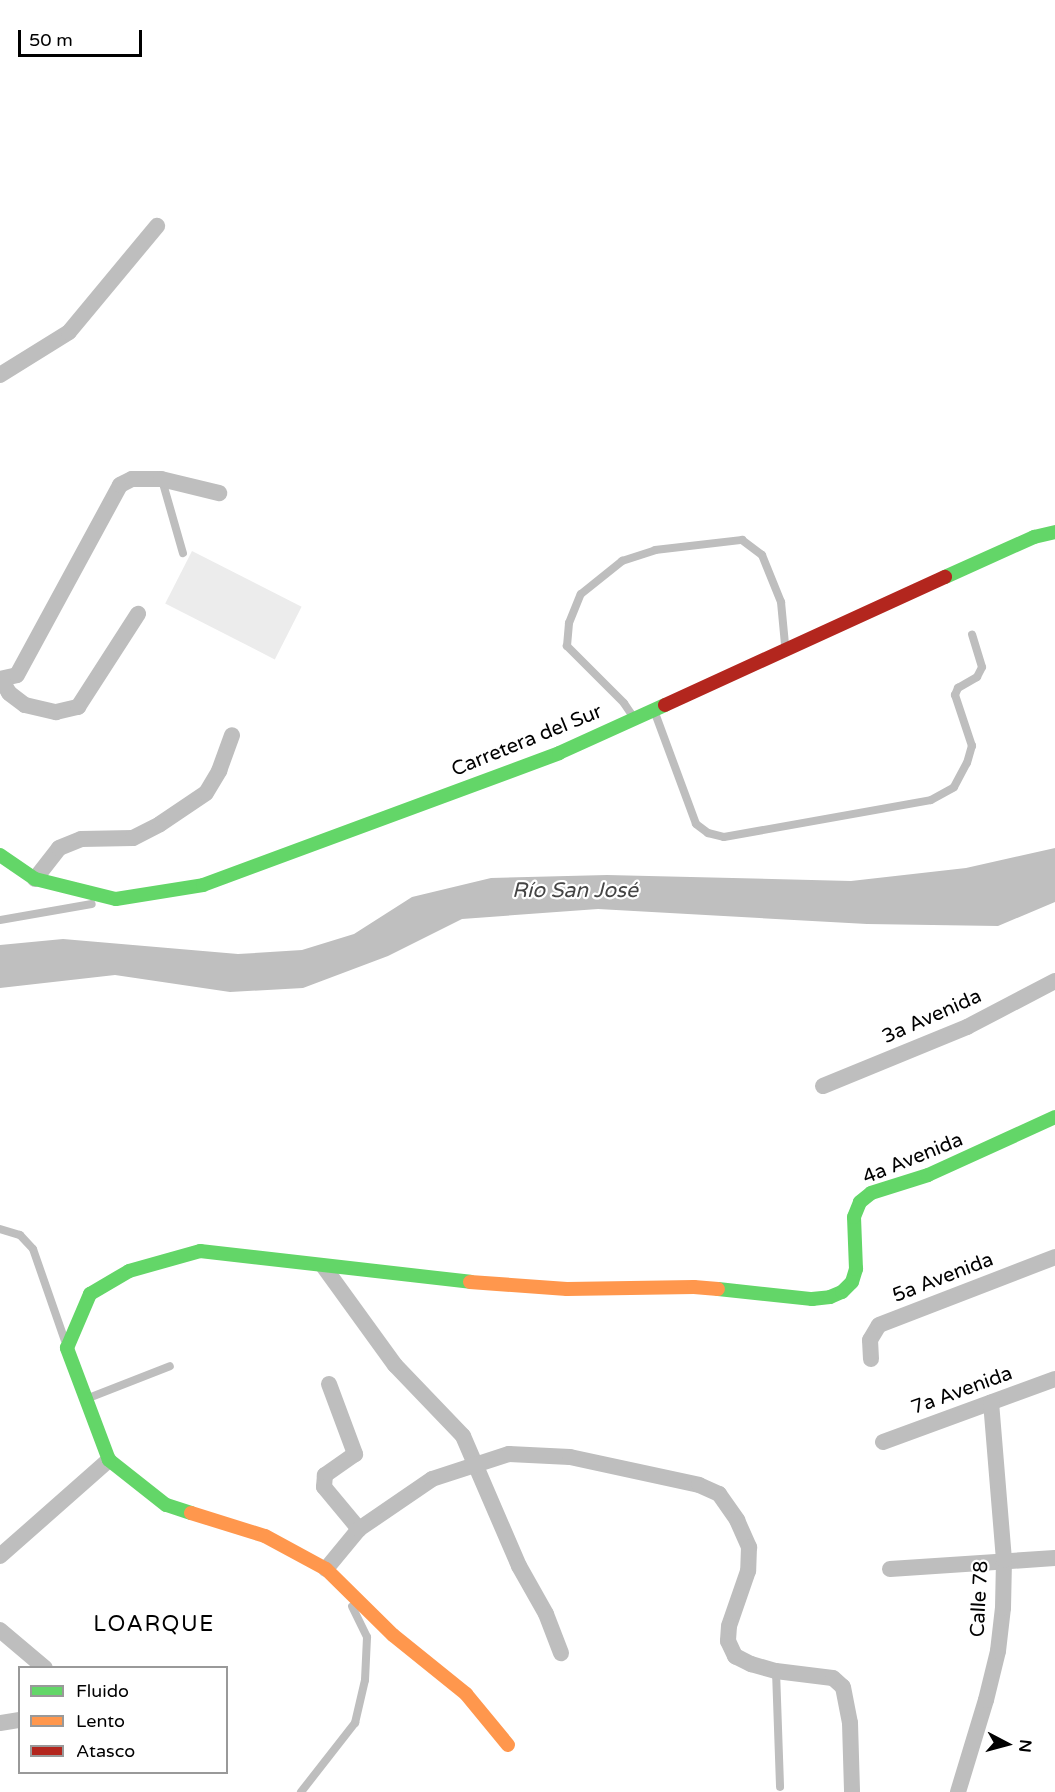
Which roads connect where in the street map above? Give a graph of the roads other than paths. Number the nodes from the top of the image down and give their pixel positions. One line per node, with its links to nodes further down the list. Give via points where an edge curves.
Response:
1 (157, 226): 2 (street, via 69,332)
2 (0, 375)
3 (162, 479): 4 (street); 6 (lane); 10 (street, via 132,479 114,491 16,675)
4 (219, 493)
5 (1055, 532): 9 (main road, Carretera del Sur, via 1034,537)
6 (183, 553)
7 (138, 614): 10 (street, via 78,707 56,712 25,705 9,693)
8 (972, 634): 11 (lane, via 982,667 977,677 958,688 955,695 972,746 954,787 932,800 724,837 708,833 696,824)
9 (786, 650): 11 (main road, Carretera del Sur); 12 (lane, via 781,602 762,555 742,540 655,550 622,561 581,594 569,623 567,646 624,703)
10 (0, 679)
11 (654, 710): 12 (main road, Carretera del Sur)
12 (634, 719): 16 (main road, Carretera del Sur, via 559,753 203,885)
13 (232, 735): 15 (street, via 206,794 133,838 81,839 59,848)
14 (0, 855): 15 (main road, Carretera del Sur)
15 (35, 879): 16 (main road, Carretera del Sur)
16 (116, 899): 17 (lane)
17 (0, 920)
18 (1055, 981): 19 (street, 3a Avenida, via 967,1027)
19 (823, 1086)
20 (1055, 1117): 23 (main road, 4a Avenida, via 928,1175 871,1193 860,1202 854,1217 856,1269 852,1282 830,1298 693,1287 567,1289)
21 (0, 1229): 24 (lane, via 20,1235 33,1249)
22 (1055, 1257): 25 (street, 5a Avenida, via 879,1325 870,1340)
23 (324, 1267): 24 (main road, via 200,1251 129,1271 90,1294); 33 (street, via 395,1365 463,1436)
24 (68, 1348): 29 (main road)
25 (871, 1359)
26 (170, 1366): 29 (lane)
27 (1055, 1379): 30 (street, 7a Avenida)
28 (329, 1384): 34 (street, via 355,1454 325,1475 324,1486)
29 (86, 1399): 32 (main road)
30 (991, 1403): 31 (street, 7a Avenida); 37 (street, Calle 78)
31 (883, 1442)
32 (109, 1460): 35 (street); 38 (main road, via 166,1505 265,1536)
33 (475, 1463): 34 (street, via 432,1479); 42 (street); 44 (street, via 509,1454 570,1456 699,1485 719,1494 737,1520 748,1547 748,1571 729,1626 728,1641 735,1656)
34 (359, 1529): 38 (street)
35 (0, 1556)
36 (1055, 1558): 37 (street)
37 (1004, 1560): 39 (street); 51 (street, Calle 78, via 998,1651)
38 (326, 1569): 40 (main road)
39 (890, 1569)
40 (342, 1587): 47 (main road, via 393,1635 466,1694); 49 (lane, via 367,1637 365,1680 355,1723)
41 (0, 1630): 43 (street)
42 (561, 1653)
43 (43, 1666)
44 (776, 1671): 48 (lane); 50 (street, via 832,1678 843,1687 850,1723)
45 (18, 1720): 46 (street)
46 (0, 1723)
47 (508, 1745)
48 (780, 1787)
49 (301, 1792)
50 (852, 1792)
51 (958, 1792)

